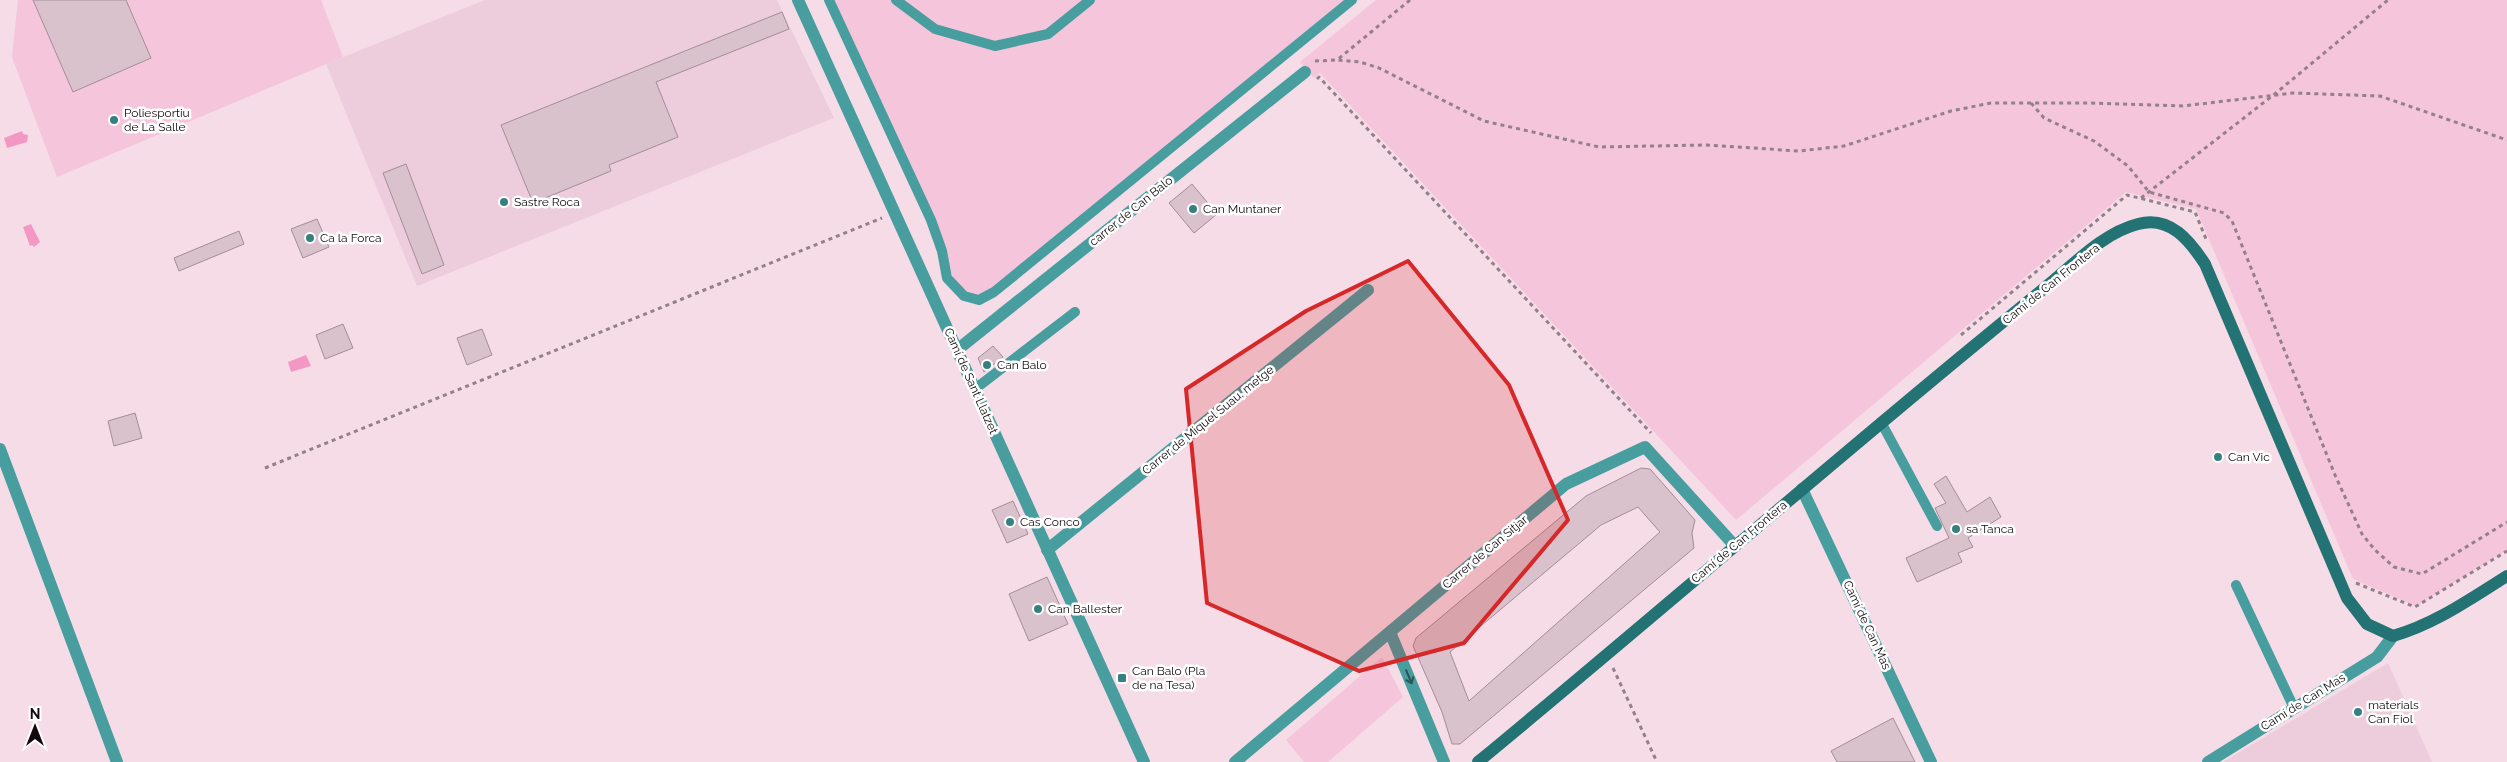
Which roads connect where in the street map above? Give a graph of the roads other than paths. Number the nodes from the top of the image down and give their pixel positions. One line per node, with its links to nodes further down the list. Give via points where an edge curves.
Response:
1 (798, 0): 9 (street, Camí de Sant Llatzet)
2 (829, 0): 5 (lane, via 931,220 947,278 964,296 979,300 994,292)
3 (896, 0): 4 (lane, via 935,29 995,46 1048,34)
4 (1090, 0)
5 (1352, 0)
6 (1305, 72): 9 (street, carrer de Can Balo)
7 (1368, 290): 16 (street, Carrer de Miquel Suau, metge)
8 (1075, 312): 10 (lane)
9 (957, 350): 10 (street, Camí de Sant Llatzet)
10 (975, 389): 16 (street, Camí de Sant Llatzet)
11 (1881, 422): 13 (street, Camí de Can Frontera); 14 (lane); 20 (street, Camí de Can Frontera, via 2106,240 2141,223 2175,228 2205,264 2347,598 2367,624)
12 (0, 449): 22 (street)
13 (1802, 489): 15 (street, Camí de Can Frontera); 27 (street, Camí de Can Mas)
14 (1937, 526)
15 (1734, 545): 19 (street, Carrer de Can Sitjar, via 1645,447 1566,484); 26 (street, Camí de Can Frontera)
16 (1047, 550): 23 (street, Camí de Sant Llatzet)
17 (2507, 576): 20 (street, via 2440,618)
18 (2236, 585): 21 (lane)
19 (1390, 632): 24 (street, Carrer de Can Sitjar); 25 (street, one-way to 25)
20 (2393, 636): 21 (street, Camí de Can Mas, via 2377,657)
21 (2294, 708): 28 (street, Camí de Can Mas)
22 (117, 762)
23 (1144, 762)
24 (1235, 762)
25 (1444, 762)
26 (1478, 762)
27 (1931, 762)
28 (2208, 762)

